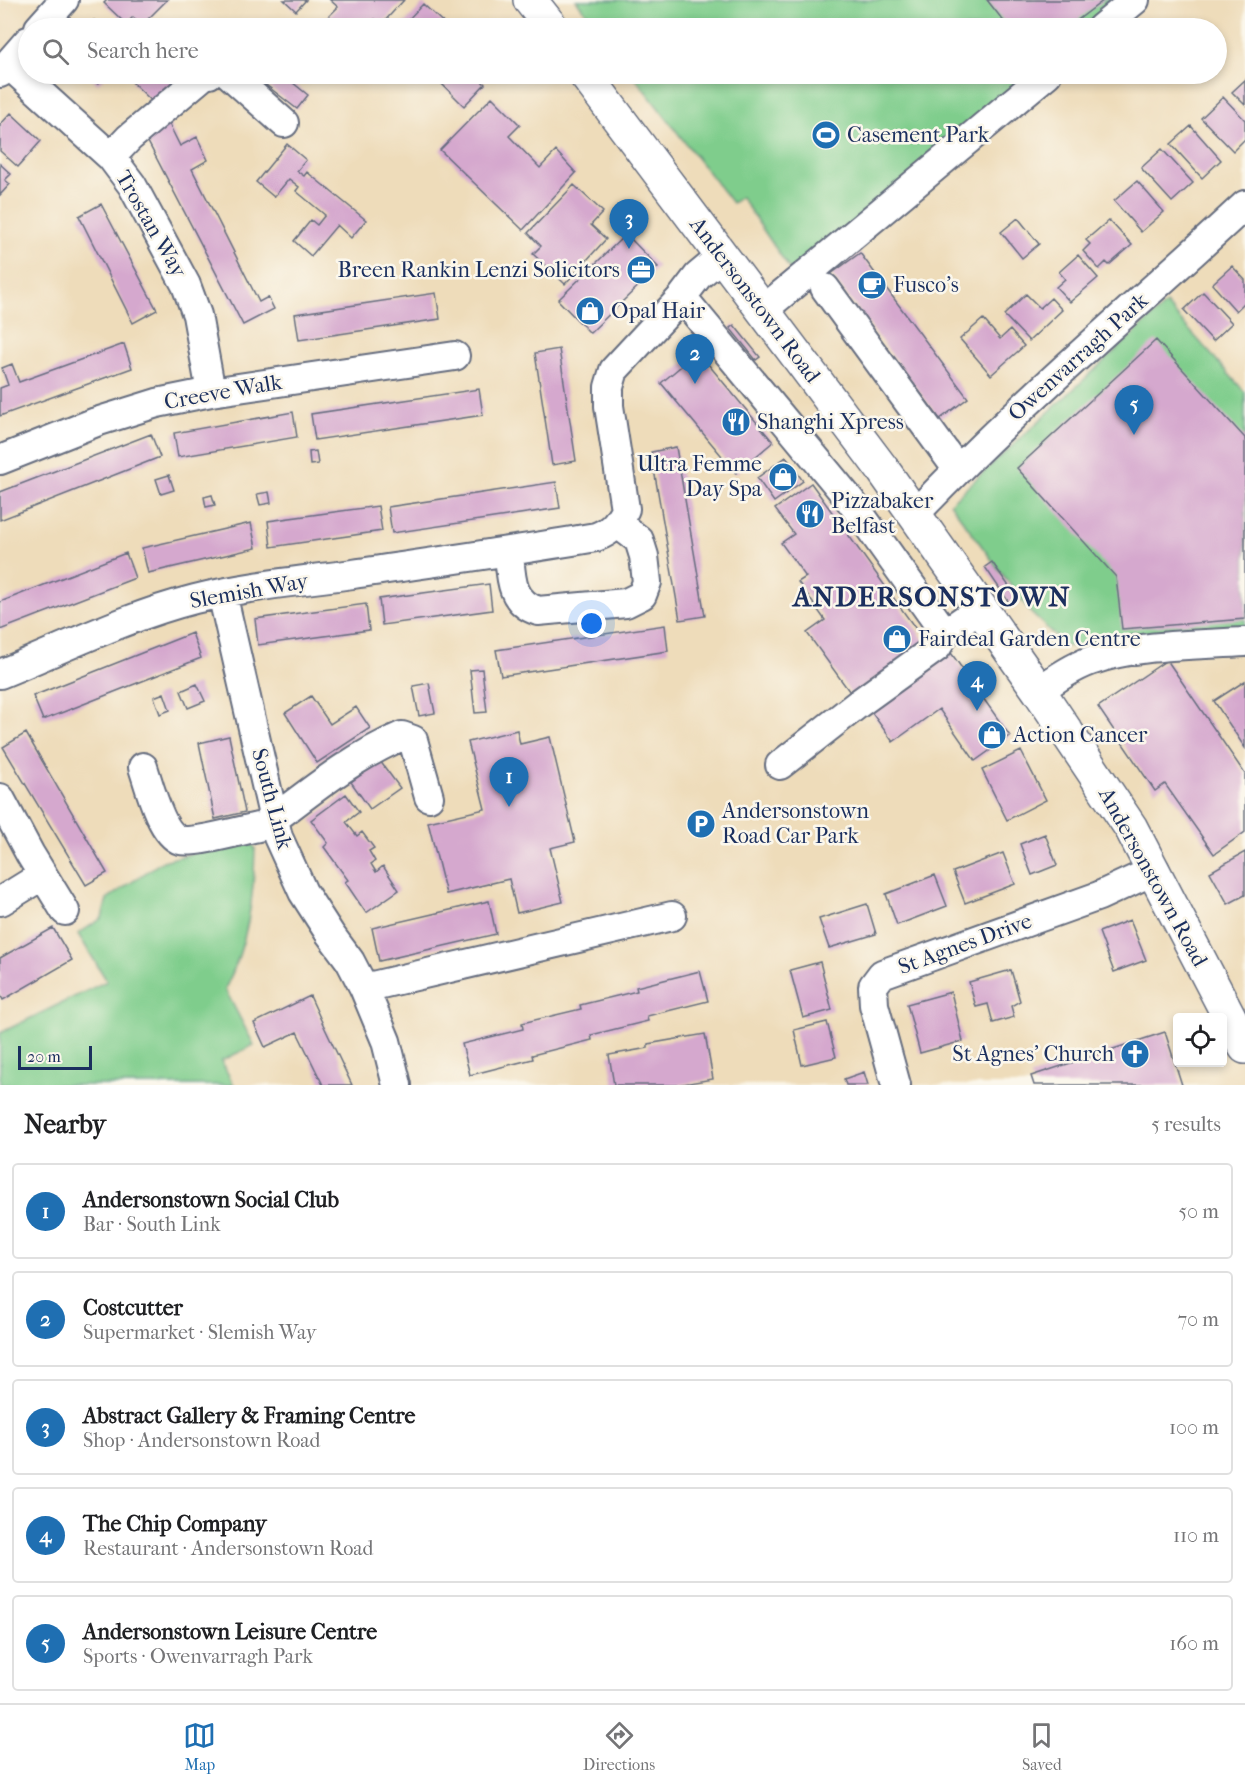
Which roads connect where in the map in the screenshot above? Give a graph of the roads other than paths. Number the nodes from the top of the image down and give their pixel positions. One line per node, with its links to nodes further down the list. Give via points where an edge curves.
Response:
1 (64, 0): 4 (street)
2 (530, 0): 5 (main road)
3 (1135, 0): 6 (street)
4 (48, 18)
5 (544, 18)
6 (1113, 18)
7 (18, 52): 8 (street)
8 (4, 69): 9 (street, Trostan Way)
9 (18, 81)
10 (22, 84): 16 (street, Trostan Way)
11 (193, 84): 16 (street)
12 (240, 84): 15 (street)
13 (593, 84): 18 (main road, Andersonstown Road)
14 (1035, 84): 21 (street)
15 (284, 123)
16 (111, 157): 23 (street, Trostan Way, via 132,185 186,285 200,325)
17 (1245, 205): 25 (street, Owenvarragh Park)
18 (722, 256): 20 (street, via 698,276); 21 (main road, Andersonstown Road)
19 (825, 288): 25 (street)
20 (682, 297): 27 (street, via 623,358 611,379 609,406 625,508); 31 (street, via 850,500)
21 (763, 310): 26 (main road, Andersonstown Road)
22 (455, 357): 23 (street, Creeve Walk)
23 (212, 392): 24 (street, Creeve Walk, via 156,403 96,422)
24 (0, 460)
25 (958, 470): 26 (street, Owenvarragh Park)
26 (915, 514): 30 (main road, Andersonstown Road)
27 (618, 524): 28 (street, Slemish Way, via 596,537); 28 (street, via 639,540 647,582 642,595 626,603 538,611 525,607 512,581)
28 (509, 552): 29 (street, Slemish Way)
29 (222, 593): 33 (street, Slemish Way, via 124,622); 39 (street, South Link)
30 (981, 608): 31 (street); 34 (main road, Andersonstown Road)
31 (945, 633): 35 (street, via 937,647)
32 (1245, 642): 34 (street, via 1119,653 1062,674)
33 (0, 674)
34 (1039, 691): 40 (main road, Andersonstown Road)
35 (780, 765)
36 (143, 767): 39 (street, via 164,825 180,840)
37 (429, 797): 39 (street, via 413,740 402,736 345,766)
38 (2, 806): 41 (street)
39 (266, 823): 45 (street, South Link, via 278,837 303,892)
40 (1155, 870): 46 (main road, Andersonstown Road); 48 (street, St Agnes Drive, via 1099,896 882,974 873,986 874,1005)
41 (43, 875): 42 (street); 43 (street)
42 (1, 901)
43 (65, 911)
44 (672, 915): 45 (street)
45 (364, 988): 47 (street, South Link, via 386,1041)
46 (1245, 1047)
47 (397, 1085)
48 (896, 1085)

